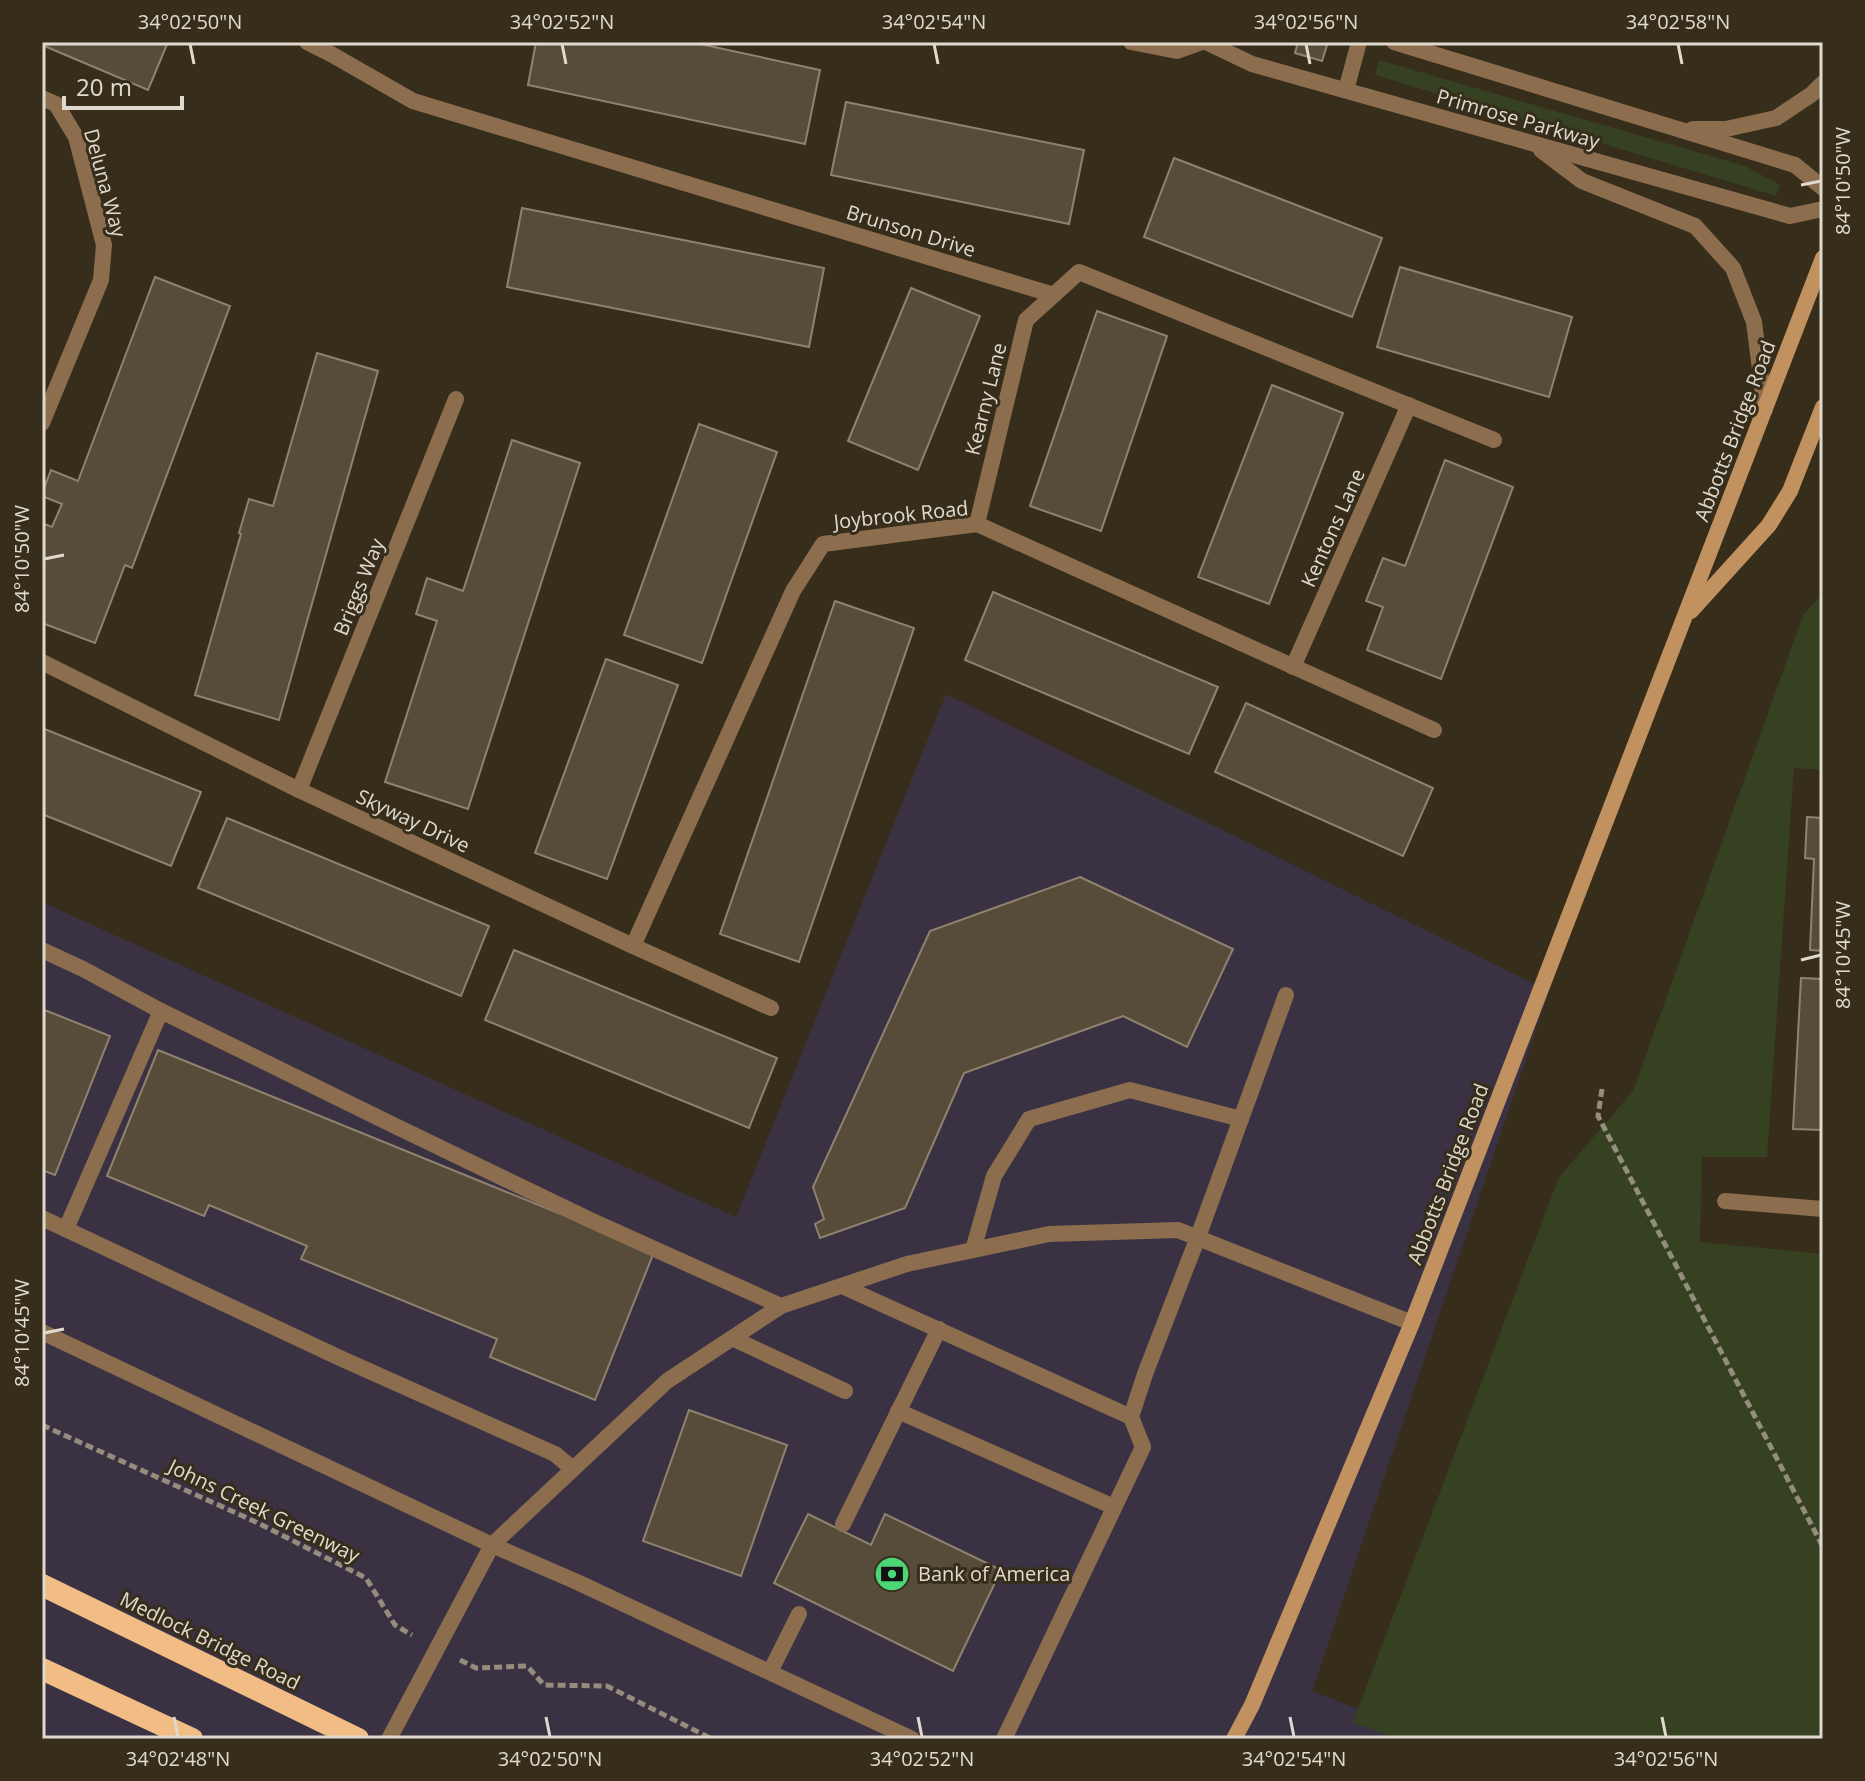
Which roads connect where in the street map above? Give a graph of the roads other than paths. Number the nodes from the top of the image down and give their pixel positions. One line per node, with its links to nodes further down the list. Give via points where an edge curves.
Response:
1 (307, 42): 14 (street, Brunson Drive, via 413,101)
2 (1131, 42): 3 (street, Primrose Parkway, via 1177,51)
3 (1204, 42): 7 (street, Primrose Parkway, via 1252,64)
4 (1359, 42): 7 (street)
5 (1394, 42): 9 (street, Primrose Parkway)
6 (1823, 83): 9 (street, via 1776,118 1726,129)
7 (1346, 90): 10 (street, Primrose Parkway)
8 (42, 98): 19 (street, Deluna Way, via 56,104 76,137 104,245 101,280)
9 (1674, 129): 11 (street, Primrose Parkway, via 1795,165)
10 (1534, 144): 12 (street, Primrose Parkway, via 1790,216); 18 (street, via 1582,181 1695,226 1733,268 1754,322)
11 (1823, 188)
12 (1823, 209)
13 (1823, 258): 18 (main road, Abbotts Bridge Road)
14 (1054, 295): 16 (street, via 1079,272); 21 (street, Kearny Lane, via 1026,320)
15 (456, 399): 26 (street, Briggs Way)
16 (1409, 405): 20 (street); 24 (street, Kentons Lane)
17 (1823, 407): 22 (main road, Abbotts Bridge Road, via 1790,491 1769,525)
18 (1765, 409): 22 (main road, Abbotts Bridge Road)
19 (42, 423)
20 (1494, 440)
21 (977, 524): 24 (street, Joybrook Road); 27 (street, Joybrook Road, via 823,544 793,591)
22 (1685, 618): 41 (main road, Abbotts Bridge Road)
23 (42, 662): 26 (street, Skyway Drive)
24 (1293, 667): 25 (street, Joybrook Road)
25 (1434, 730)
26 (299, 790): 27 (street, Skyway Drive)
27 (633, 946): 30 (street, Skyway Drive)
28 (42, 950): 31 (street)
29 (1286, 995): 32 (street)
30 (771, 1008)
31 (161, 1011): 36 (street); 40 (street)
32 (1241, 1119): 37 (street); 38 (street, via 1130,1090 1029,1119 994,1176)
33 (1725, 1201): 34 (street)
34 (1823, 1209)
35 (42, 1218): 36 (street)
36 (66, 1229): 48 (street, via 555,1454)
37 (1198, 1237): 38 (street, via 1178,1230 1049,1234); 41 (street); 47 (street)
38 (973, 1250): 39 (street)
39 (842, 1286): 40 (street); 42 (street)
40 (781, 1306): 44 (street)
41 (1412, 1323): 63 (main road, Abbotts Bridge Road)
42 (939, 1329): 46 (street); 47 (street)
43 (42, 1332): 51 (street)
44 (732, 1338): 45 (street); 48 (street, via 667,1381)
45 (845, 1391)
46 (898, 1411): 49 (street); 50 (street)
47 (1131, 1417): 49 (street, via 1143,1447)
48 (573, 1469): 51 (street)
49 (1114, 1507): 62 (street)
50 (843, 1524)
51 (492, 1545): 55 (street); 60 (street)
52 (42, 1585): 59 (highway, Medlock Bridge Road)
53 (799, 1614): 55 (street)
54 (42, 1669): 56 (highway)
55 (770, 1672): 61 (street)
56 (67, 1681): 57 (street); 58 (highway)
57 (42, 1684)
58 (192, 1739)
59 (358, 1739)
60 (389, 1739)
61 (912, 1739)
62 (1004, 1739)
63 (1234, 1739)

